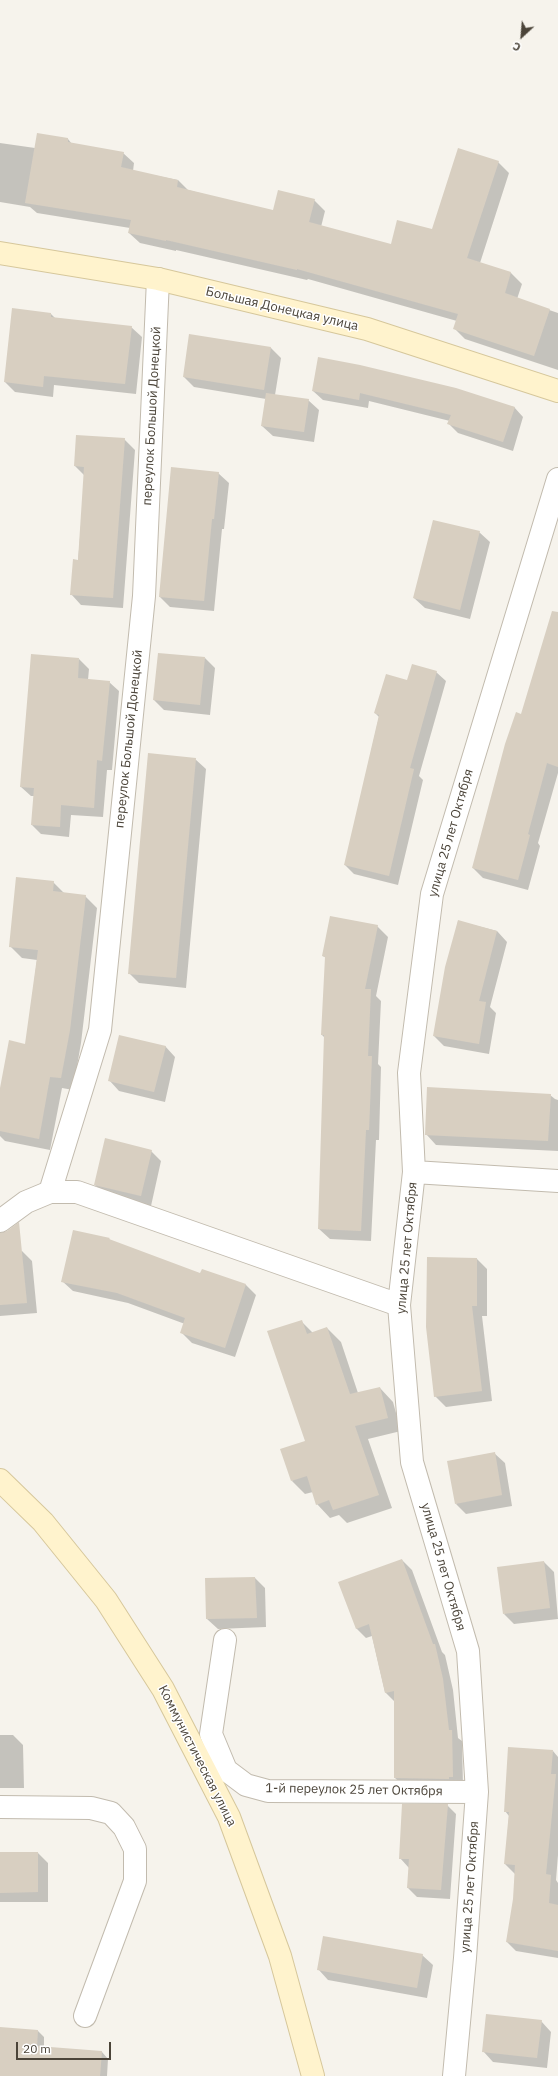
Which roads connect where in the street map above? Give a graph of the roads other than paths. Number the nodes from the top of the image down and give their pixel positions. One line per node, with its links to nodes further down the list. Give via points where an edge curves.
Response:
1 (0, 253): 2 (main road, Большая Донецкая улица)
2 (158, 279): 3 (main road, Большая Донецкая улица, via 367,329); 7 (street, переулок Большой Донецкой, via 144,596 100,1030)
3 (558, 391)
4 (558, 479): 5 (street, улица 25 лет Октября, via 432,894 409,1073)
5 (414, 1172): 6 (street); 9 (street, улица 25 лет Октября)
6 (558, 1181)
7 (50, 1192): 8 (street, via 26,1202); 9 (street, via 77,1192)
8 (0, 1222)
9 (399, 1305): 12 (street, улица 25 лет Октября, via 412,1462 468,1650)
10 (0, 1480): 15 (main road, Коммунистическая улица, via 43,1522 106,1600 163,1689 229,1817 280,1956)
11 (225, 1640): 12 (street, 1-й переулок 25 лет Октября, via 211,1734 226,1770 246,1785 268,1791)
12 (477, 1792): 16 (street, улица 25 лет Октября)
13 (0, 1807): 14 (street, via 91,1808 111,1813 124,1827 135,1849 136,1881)
14 (85, 2016)
15 (313, 2076)
16 (454, 2076)

